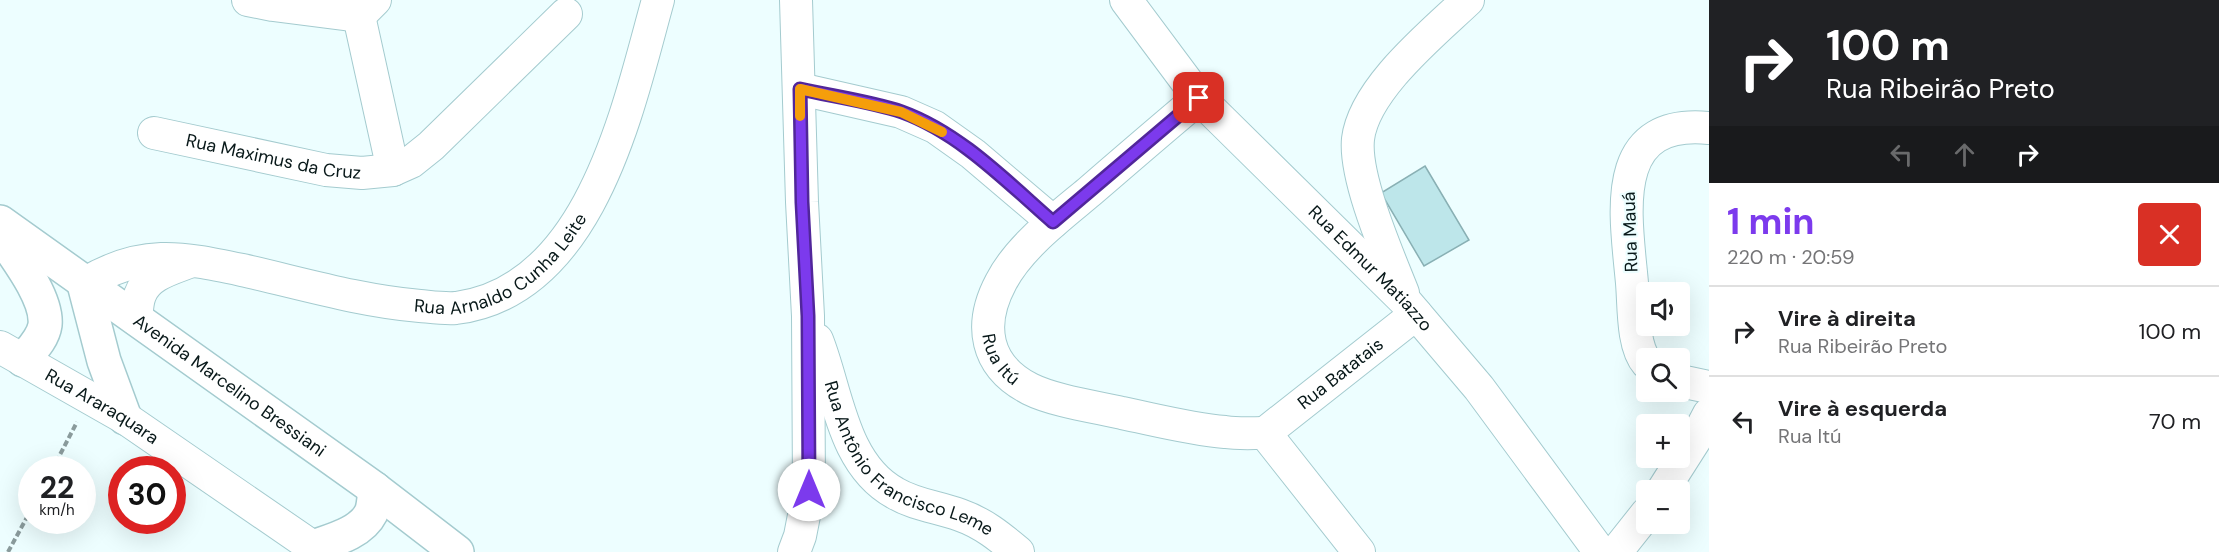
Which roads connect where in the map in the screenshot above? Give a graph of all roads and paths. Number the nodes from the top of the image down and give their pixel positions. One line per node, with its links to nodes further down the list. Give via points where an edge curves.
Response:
1 (248, 0): 6 (street, via 273,5)
2 (658, 0): 16 (street, Rua Arnaldo Cunha Leite, via 623,123 589,205 559,249 527,280 492,300 454,308 398,304)
3 (796, 0): 8 (street)
4 (1126, 0): 9 (street, Rua Edmur Matiazzo)
5 (1468, 0): 18 (street, via 1383,85 1368,109 1358,139 1360,173)
6 (367, 8): 12 (street)
7 (566, 14): 12 (street, Rua Maximus da Cruz, via 431,146)
8 (800, 89): 14 (street, via 901,112 935,127); 19 (street)
9 (1199, 98): 14 (street, Rua Itú); 18 (street, Rua Edmur Matiazzo)
10 (1709, 128): 21 (street, Rua Mauá, via 1662,133 1646,143 1629,174 1626,217)
11 (154, 133): 12 (street, Rua Maximus da Cruz, via 326,170)
12 (393, 170)
13 (0, 222): 17 (street, Avenida Marcelino Bressiani)
14 (1053, 222): 28 (street, Rua Itú, via 1017,258 1000,282 988,316 988,344 1011,376 1031,390 1074,402 1215,431)
15 (0, 234): 22 (street, via 33,285 45,326 38,341)
16 (193, 260): 17 (street, Rua Arnaldo Cunha Leite, via 151,258 127,263); 20 (street, via 161,273 147,284 139,296)
17 (84, 284): 20 (street, Avenida Marcelino Bressiani); 27 (street, via 104,361)
18 (1411, 308): 28 (street, Rua Batatais); 40 (street, Rua Edmur Matiazzo, via 1479,388)
19 (808, 316): 37 (street, via 809,490); 38 (street, Rua Antônio Francisco Leme, via 851,442 879,482 894,493 990,529)
20 (136, 319): 31 (street, Avenida Marcelino Bressiani)
21 (1640, 348)
22 (11, 353): 25 (street, Rua Araraquara)
23 (1690, 383): 24 (street)
24 (1709, 387)
25 (90, 398): 27 (street, Rua Araraquara); 29 (path)
26 (1709, 414): 30 (street)
27 (125, 418): 34 (street, Rua Araraquara)
28 (1265, 433): 39 (street)
29 (59, 456)
30 (1669, 480)
31 (375, 489): 34 (street, via 372,512 359,527); 36 (street, Avenida Marcelino Bressiani)
32 (1636, 527): 41 (street)
33 (18, 534): 35 (path)
34 (317, 550)
35 (8, 552)
36 (457, 552)
37 (794, 552)
38 (1018, 552)
39 (1359, 552)
40 (1600, 552)
41 (1616, 552)

